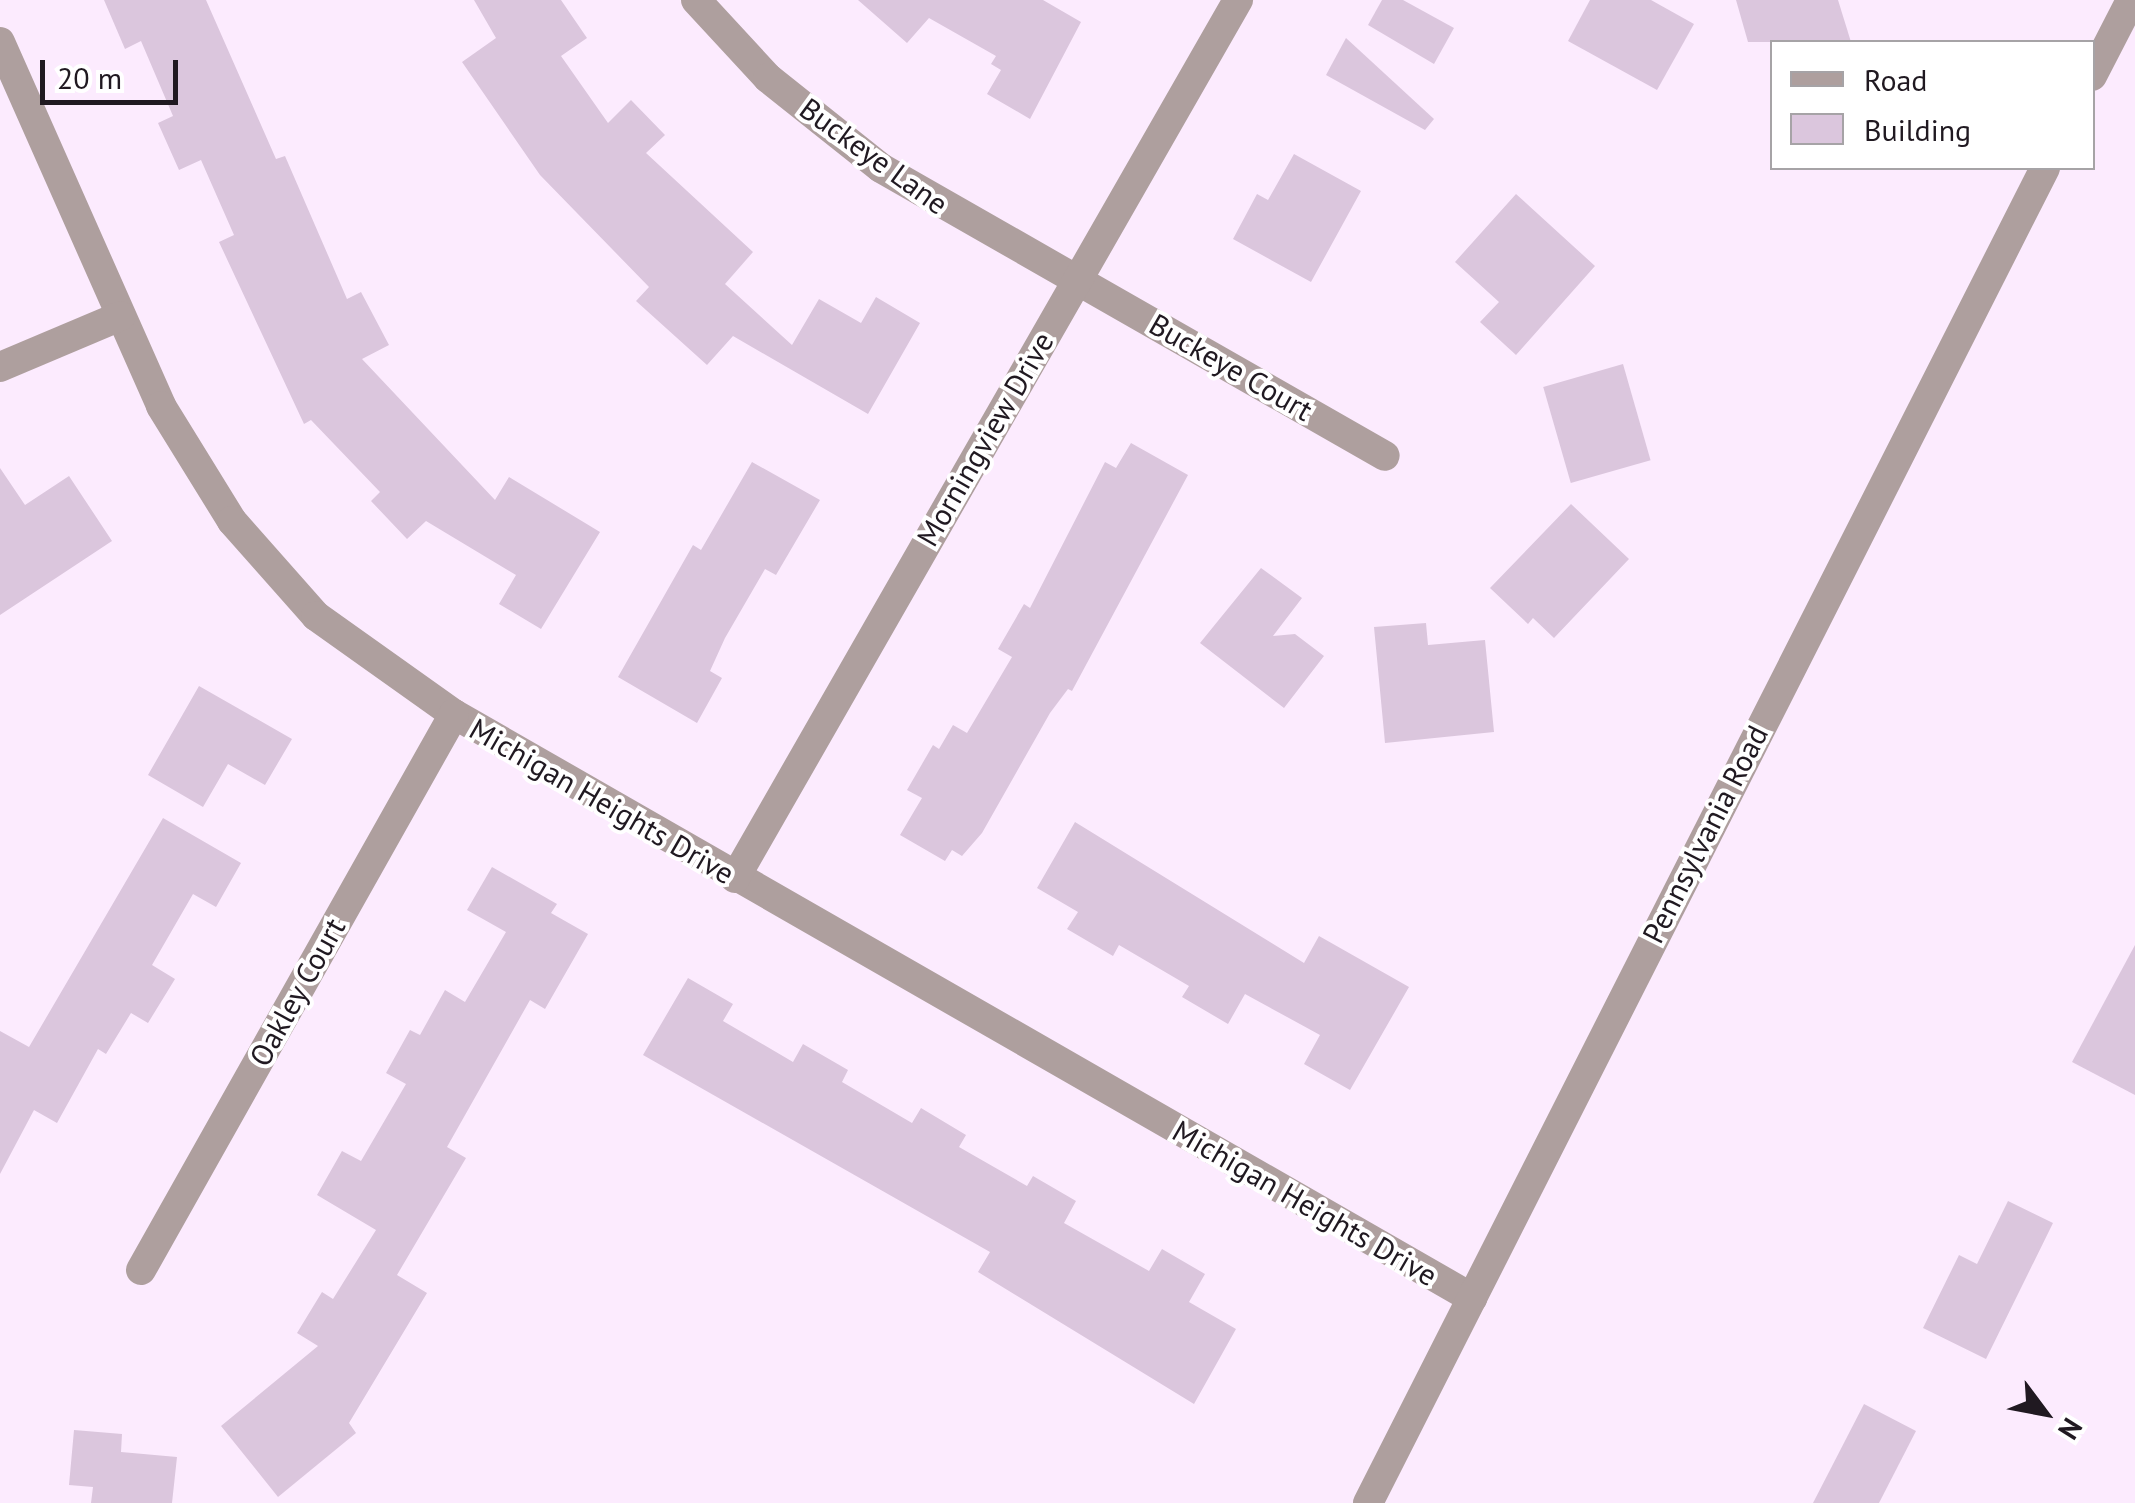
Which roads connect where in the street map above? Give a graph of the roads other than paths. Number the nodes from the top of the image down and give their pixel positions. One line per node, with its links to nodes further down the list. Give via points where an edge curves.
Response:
1 (696, 0): 7 (street, Buckeye Lane, via 726,38 841,139 959,217)
2 (1238, 0): 7 (street, Morningview Drive)
3 (2131, 0): 5 (street)
4 (0, 42): 8 (street, Michigan Heights Drive)
5 (2095, 70)
6 (2044, 170): 14 (street, Pennsylvania Road)
7 (1076, 280): 10 (street, Buckeye Court); 12 (street, Morningview Drive)
8 (122, 316): 9 (street); 11 (street, Michigan Heights Drive, via 199,472 263,562 316,616)
9 (0, 367)
10 (1386, 456)
11 (454, 714): 12 (street, Michigan Heights Drive); 13 (street, Oakley Court)
12 (734, 878): 14 (street, Michigan Heights Drive)
13 (141, 1270)
14 (1472, 1298): 15 (street, Pennsylvania Road)
15 (1368, 1503)

